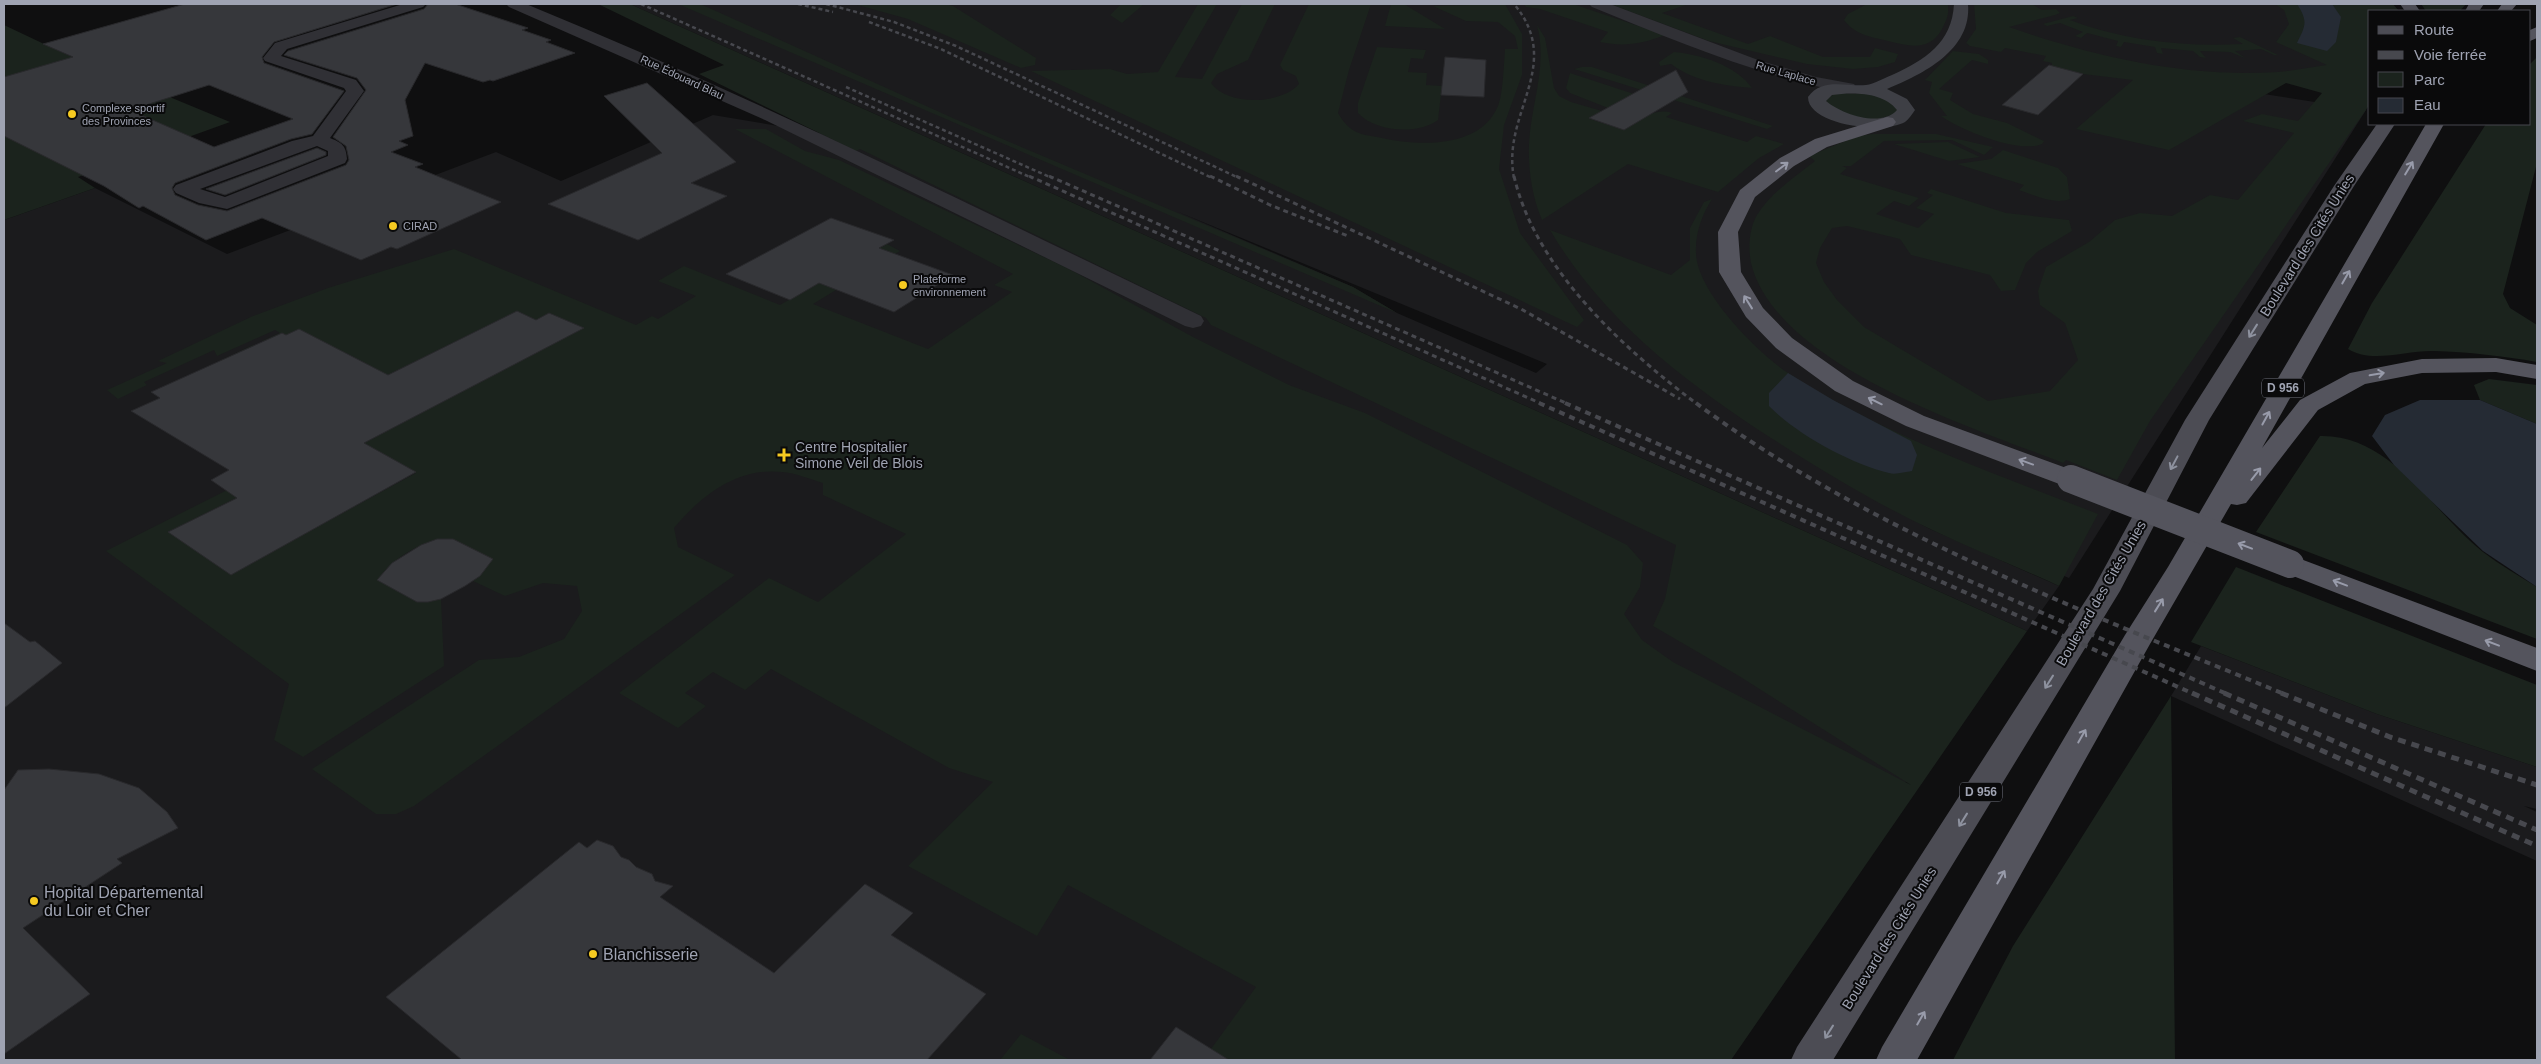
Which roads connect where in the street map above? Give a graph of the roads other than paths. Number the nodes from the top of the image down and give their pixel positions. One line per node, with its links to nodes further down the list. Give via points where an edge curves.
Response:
1 (418, 4): 14 (street, via 280,46 271,58 350,84 355,91)
2 (514, 4): 15 (street, Rue Édouard Blau, via 601,39)
3 (1597, 4): 5 (street)
4 (1961, 4): 6 (main road, Rue Laplace, via 1960,22 1948,42 1931,60)
5 (1745, 61): 7 (street, Rue Laplace, via 1805,81); 9 (street, Rue Laplace)
6 (1910, 74): 8 (main road, Rue Laplace); 10 (main road, via 1899,95)
7 (1848, 88): 8 (main road, Rue Laplace); 9 (main road, Rue Laplace, via 1828,90)
8 (1869, 90): 10 (main road, Rue Laplace, via 1887,95)
9 (1817, 97): 11 (main road, Rue Laplace, via 1821,108 1837,116 1859,122)
10 (1903, 105): 11 (main road, via 1904,115)
11 (1888, 122): 18 (highway, one-way to 11, bridge, via 1915,421 1844,386 1784,343 1754,312 1730,272 1728,232 1747,194 1786,162 1821,144)
12 (2385, 125): 19 (main road, Boulevard des Cités Unies / D 956, one-way to 19, via 2197,420 2106,591)
13 (2434, 125): 17 (highway, D 956, one-way to 13)
14 (319, 140): 14 (street, via 298,145 183,188 206,199 227,203 338,159 337,148)
15 (1193, 321)
16 (2537, 372): 17 (highway, one-way to 16, via 2309,406 2358,378 2422,366 2496,365)
17 (2182, 567): 20 (highway, D 956, one-way to 17)
18 (2537, 660)
19 (1811, 1060)
20 (1896, 1060)

